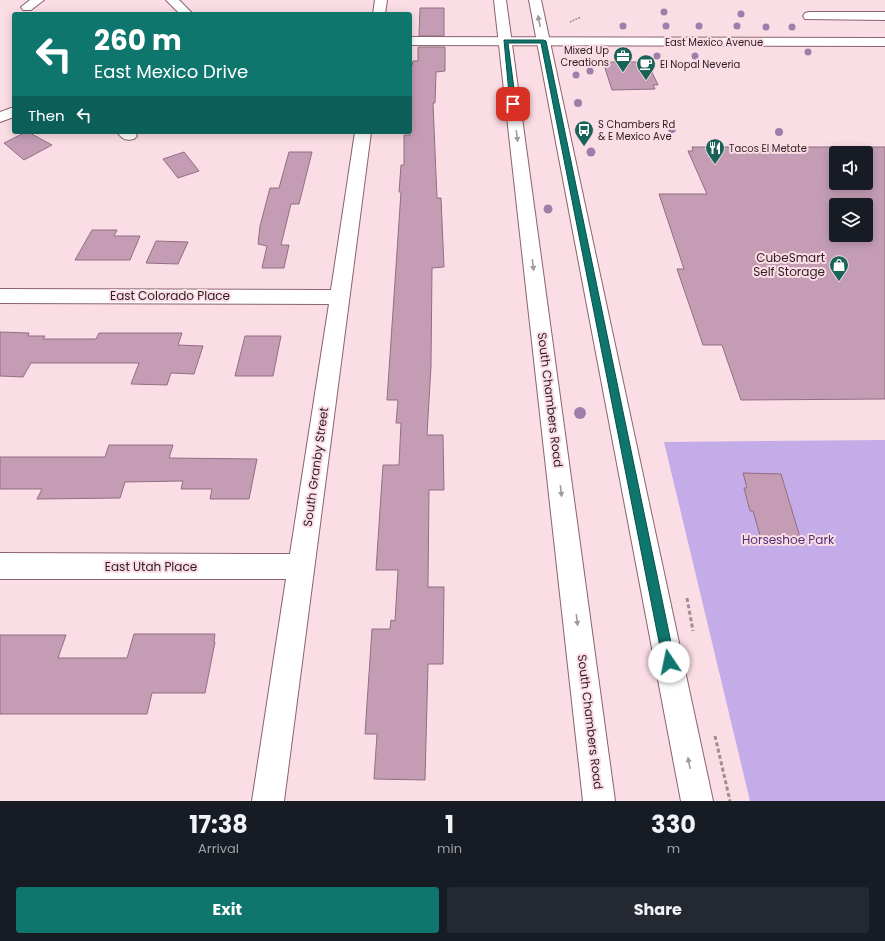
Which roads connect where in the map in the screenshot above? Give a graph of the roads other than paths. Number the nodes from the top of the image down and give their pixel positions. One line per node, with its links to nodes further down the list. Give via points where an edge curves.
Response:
1 (38, 0): 6 (main road)
2 (172, 0): 7 (main road)
3 (381, 0): 8 (main road)
4 (500, 0): 12 (main road, South Chambers Road)
5 (535, 0): 13 (main road, one-way to 5)
6 (27, 7)
7 (185, 12)
8 (379, 12)
9 (809, 16): 10 (main road)
10 (885, 16)
11 (412, 41): 12 (main road, East Mexico Avenue)
12 (505, 41): 13 (main road, East Mexico Avenue); 23 (main road, South Chambers Road, one-way to 23)
13 (543, 41): 14 (main road, East Mexico Avenue); 24 (main road, one-way to 13)
14 (885, 42)
15 (12, 112): 16 (main road)
16 (0, 118)
17 (363, 134): 19 (main road, South Granby Street)
18 (0, 296): 19 (main road, East Colorado Place)
19 (340, 297): 21 (main road, South Granby Street)
20 (0, 566): 21 (main road, East Utah Place)
21 (302, 567): 22 (main road, South Granby Street)
22 (268, 801)
23 (600, 801)
24 (697, 801)

